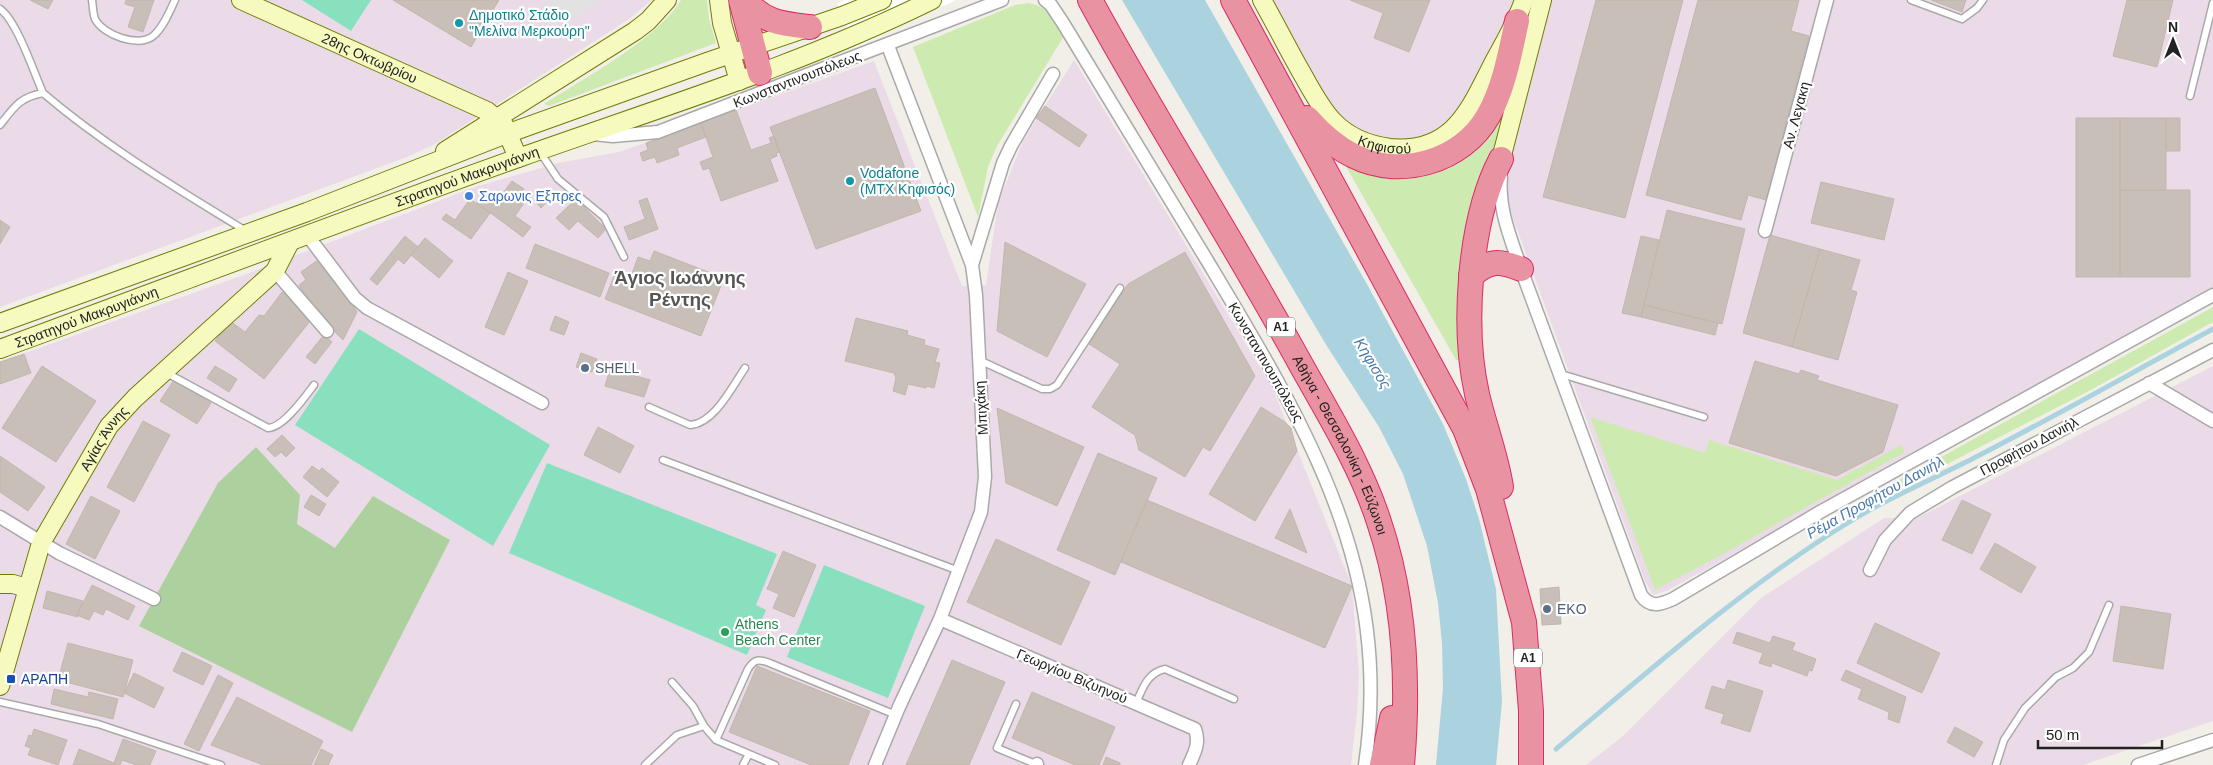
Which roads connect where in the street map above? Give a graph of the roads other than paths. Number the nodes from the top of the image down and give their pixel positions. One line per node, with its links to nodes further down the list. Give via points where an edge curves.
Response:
1 (92, 0): 2 (lane, via 95,19 102,28 111,34 143,40 152,38 159,31)
2 (175, 0)
3 (241, 0): 30 (street, 28ης Οκτωβρίου)
4 (666, 0): 30 (street, via 648,21 634,31)
5 (719, 0): 24 (street, via 722,23)
6 (741, 0): 24 (highway)
7 (745, 0): 22 (highway, via 776,23)
8 (882, 0): 22 (street, Στρατηγού Μακρυγιάννη)
9 (932, 0): 26 (street, Στρατηγού Μακρυγιάννη, via 851,38)
10 (1002, 0): 23 (street, Κωνσταντινουπόλεως)
11 (1045, 0): 94 (street, Κωνσταντινουπόλεως, via 1068,31 1280,383 1323,472 1348,537 1365,610 1370,696)
12 (1090, 0): 75 (highway, Αθήνα - Θεσσαλονίκη - Εύζωνοι / Α1, via 1267,303 1362,475 1380,523 1394,578)
13 (1233, 0): 28 (highway, Α1)
14 (1262, 0): 21 (street, Κηφισού, via 1332,121 1353,137 1380,147 1394,148 1424,144 1442,136 1462,120 1479,94)
15 (1542, 0): 36 (street)
16 (1827, 0): 39 (street, Αν. Λεγακη)
17 (1912, 0): 18 (lane, via 1962,19)
18 (1983, 0)
19 (2213, 3): 29 (lane)
20 (0, 9): 27 (lane, via 14,28)
21 (1520, 11): 28 (highway, via 1504,76 1488,116 1462,146 1440,158 1390,166 1354,156 1326,139)
22 (810, 27): 24 (street, Στρατηγού Μακρυγιάννη)
23 (888, 46): 33 (street, Κωνσταντινουπόλεως, via 658,132 614,136); 44 (street, Μπιχάκη)
24 (742, 50): 26 (highway); 32 (street, Στρατηγού Μακρυγιάννη)
25 (1053, 74): 44 (street, via 1010,146)
26 (749, 77): 33 (street, Στρατηγού Μακρυγιάννη)
27 (43, 93): 31 (lane, via 28,95); 40 (lane, via 72,118 148,170)
28 (1285, 95): 67 (highway, Α1, via 1465,429 1488,489)
29 (2190, 96)
30 (497, 117): 32 (street); 37 (street)
31 (0, 124)
32 (508, 134): 35 (street); 37 (street, Στρατηγού Μακρυγιάννη)
33 (588, 134): 34 (street, Στρατηγού Μακρυγιάννη)
34 (539, 151): 35 (street, Στρατηγού Μακρυγιάννη); 43 (lane, via 558,180 604,217)
35 (518, 158): 41 (street, Στρατηγού Μακρυγιάννη)
36 (1501, 159): 45 (street, via 1502,209); 47 (highway, via 1483,209)
37 (412, 173): 38 (street, Στρατηγού Μακρυγιάννη)
38 (281, 221): 40 (street, Στρατηγού Μακρυγιάννη); 42 (street)
39 (1765, 231)
40 (249, 233): 50 (street, Στρατηγού Μακρυγιάννη)
41 (308, 236): 42 (street, Στρατηγού Μακρυγιάννη); 60 (street, via 355,298 367,308)
42 (290, 242): 46 (street, Αγίας Άννης); 52 (street, Στρατηγού Μακρυγιάννη)
43 (624, 257)
44 (972, 265): 54 (street, Μπιχάκη)
45 (1521, 269): 47 (highway, via 1492,263); 57 (street)
46 (275, 271): 51 (street); 56 (street, Αγίας Άννης)
47 (1471, 276): 67 (highway, via 1473,376 1500,482)
48 (1120, 288): 54 (lane, via 1057,385 1050,389 1042,389)
49 (2213, 295): 57 (street, via 1867,485 1660,605 1649,603 1641,595)
50 (0, 323)
51 (327, 331)
52 (0, 349)
53 (2213, 350): 58 (street, Προφήτου Δανιήλ)
54 (978, 360): 69 (street, Μπιχάκη, via 984,495)
55 (745, 368): 61 (lane, via 710,418 696,425 690,426)
56 (164, 371): 59 (lane, via 268,428 296,409); 66 (street, Αγίας Άννης, via 109,426)
57 (1560, 374): 62 (lane)
58 (2149, 383): 63 (street); 68 (street, Προφήτου Δανιήλ, via 1910,513 1885,540)
59 (314, 385)
60 (542, 403)
61 (649, 407)
62 (1704, 418)
63 (2213, 421)
64 (663, 460): 69 (lane)
65 (0, 517): 66 (street)
66 (41, 543): 71 (street, Αγίας Άννης); 72 (street)
67 (1506, 553): 97 (highway, Α1, via 1524,622 1531,711)
68 (1870, 570)
69 (959, 571): 74 (street, Μπιχάκη)
70 (0, 584): 71 (street)
71 (26, 588): 77 (street, Αγίας Άννης)
72 (154, 599)
73 (2109, 605): 98 (lane, via 2089,652 2073,668 2056,677 2025,708 2004,740)
74 (940, 619): 81 (street, Γεωργίου Βιζυηνού); 82 (street, Μπιχάκη)
75 (1406, 679): 95 (highway, via 1395,700); 96 (highway, Αθήνα - Θεσσαλονίκη - Εύζωνοι / Α1)
76 (672, 682): 83 (lane, via 693,706)
77 (0, 686)
78 (1234, 698): 81 (lane, via 1165,670 1155,671 1148,679)
79 (0, 702): 87 (lane, via 98,724)
80 (1016, 704): 92 (lane, via 997,748)
81 (1136, 704): 93 (street, Γεωργίου Βιζυηνού, via 1195,729 1197,747)
82 (896, 715): 84 (lane, via 758,660 748,669); 91 (street, Μπιχάκη)
83 (704, 726): 84 (lane); 88 (lane, via 677,736)
84 (716, 740): 86 (lane)
85 (2213, 740): 99 (street)
86 (749, 754): 89 (lane); 90 (lane)
87 (221, 765)
88 (645, 765)
89 (743, 765)
90 (775, 765)
91 (875, 765)
92 (1038, 765)
93 (1189, 765)
94 (1364, 765)
95 (1382, 765)
96 (1402, 765)
97 (1530, 765)
98 (1996, 765)
99 (2138, 765)

